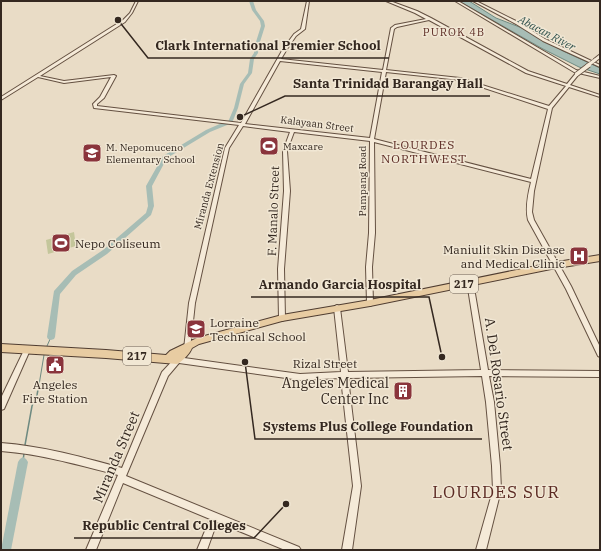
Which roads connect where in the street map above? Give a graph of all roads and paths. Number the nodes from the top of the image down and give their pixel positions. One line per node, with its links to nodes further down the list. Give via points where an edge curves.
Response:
1 (137, 1): 11 (street, via 128,17 119,24)
2 (308, 1): 8 (street, Miranda Extension, via 303,29 295,35)
3 (388, 1): 6 (street)
4 (456, 1): 12 (street, via 575,71)
5 (474, 1): 9 (street, via 544,40)
6 (430, 18): 10 (street, Pampang Road, via 393,28); 13 (street, via 527,72)
7 (600, 56): 13 (street, bridge)
8 (279, 60): 10 (street); 17 (street, Miranda Extension)
9 (600, 66)
10 (385, 71): 16 (street, via 463,79); 19 (street, Pampang Road)
11 (36, 76): 15 (street); 17 (street, Kalayaan Street, via 64,82 114,76 95,107)
12 (600, 77)
13 (567, 86): 14 (street); 16 (street)
14 (600, 96)
15 (1, 98)
16 (550, 108): 20 (street)
17 (242, 124): 18 (street, Kalayaan Street); 27 (street, Miranda Extension, via 226,152 192,303)
18 (293, 130): 19 (street, Kalayaan Street); 26 (street, F. Manalo Street, via 286,151 287,197 281,269)
19 (372, 140): 20 (street, Kalayaan Street); 24 (street, Pampang Road)
20 (533, 181): 22 (street, via 530,216)
21 (600, 258): 22 (main road, 217)
22 (557, 265): 23 (main road, 217); 30 (street)
23 (470, 282): 24 (main road, 217); 33 (street, A. Del Rosario Street)
24 (370, 303): 25 (main road, 217)
25 (337, 308): 26 (main road, 217); 35 (street)
26 (282, 318): 27 (main road, 217)
27 (190, 346): 31 (main road, 217); 32 (main road, 217)
28 (1, 348): 29 (main road, 217)
29 (27, 350): 31 (main road, Rizal Street / 217); 37 (street)
30 (600, 354)
31 (168, 359): 32 (main road, Rizal Street / 217); 34 (street, Miranda Street)
32 (177, 360): 34 (street, Miranda Street); 35 (street, Rizal Street, via 300,377)
33 (486, 373): 35 (street, Rizal Street); 36 (street, Rizal Street); 45 (street, A. Del Rosario Street, via 497,490)
34 (165, 374): 39 (street, Miranda Street)
35 (345, 374): 44 (street, via 357,486)
36 (600, 374)
37 (1, 406)
38 (1, 447): 39 (street, via 56,454)
39 (122, 475): 40 (street); 41 (street, Miranda Street)
40 (215, 517): 42 (street); 43 (street)
41 (91, 550)
42 (202, 550)
43 (296, 550)
44 (347, 550)
45 (481, 550)

